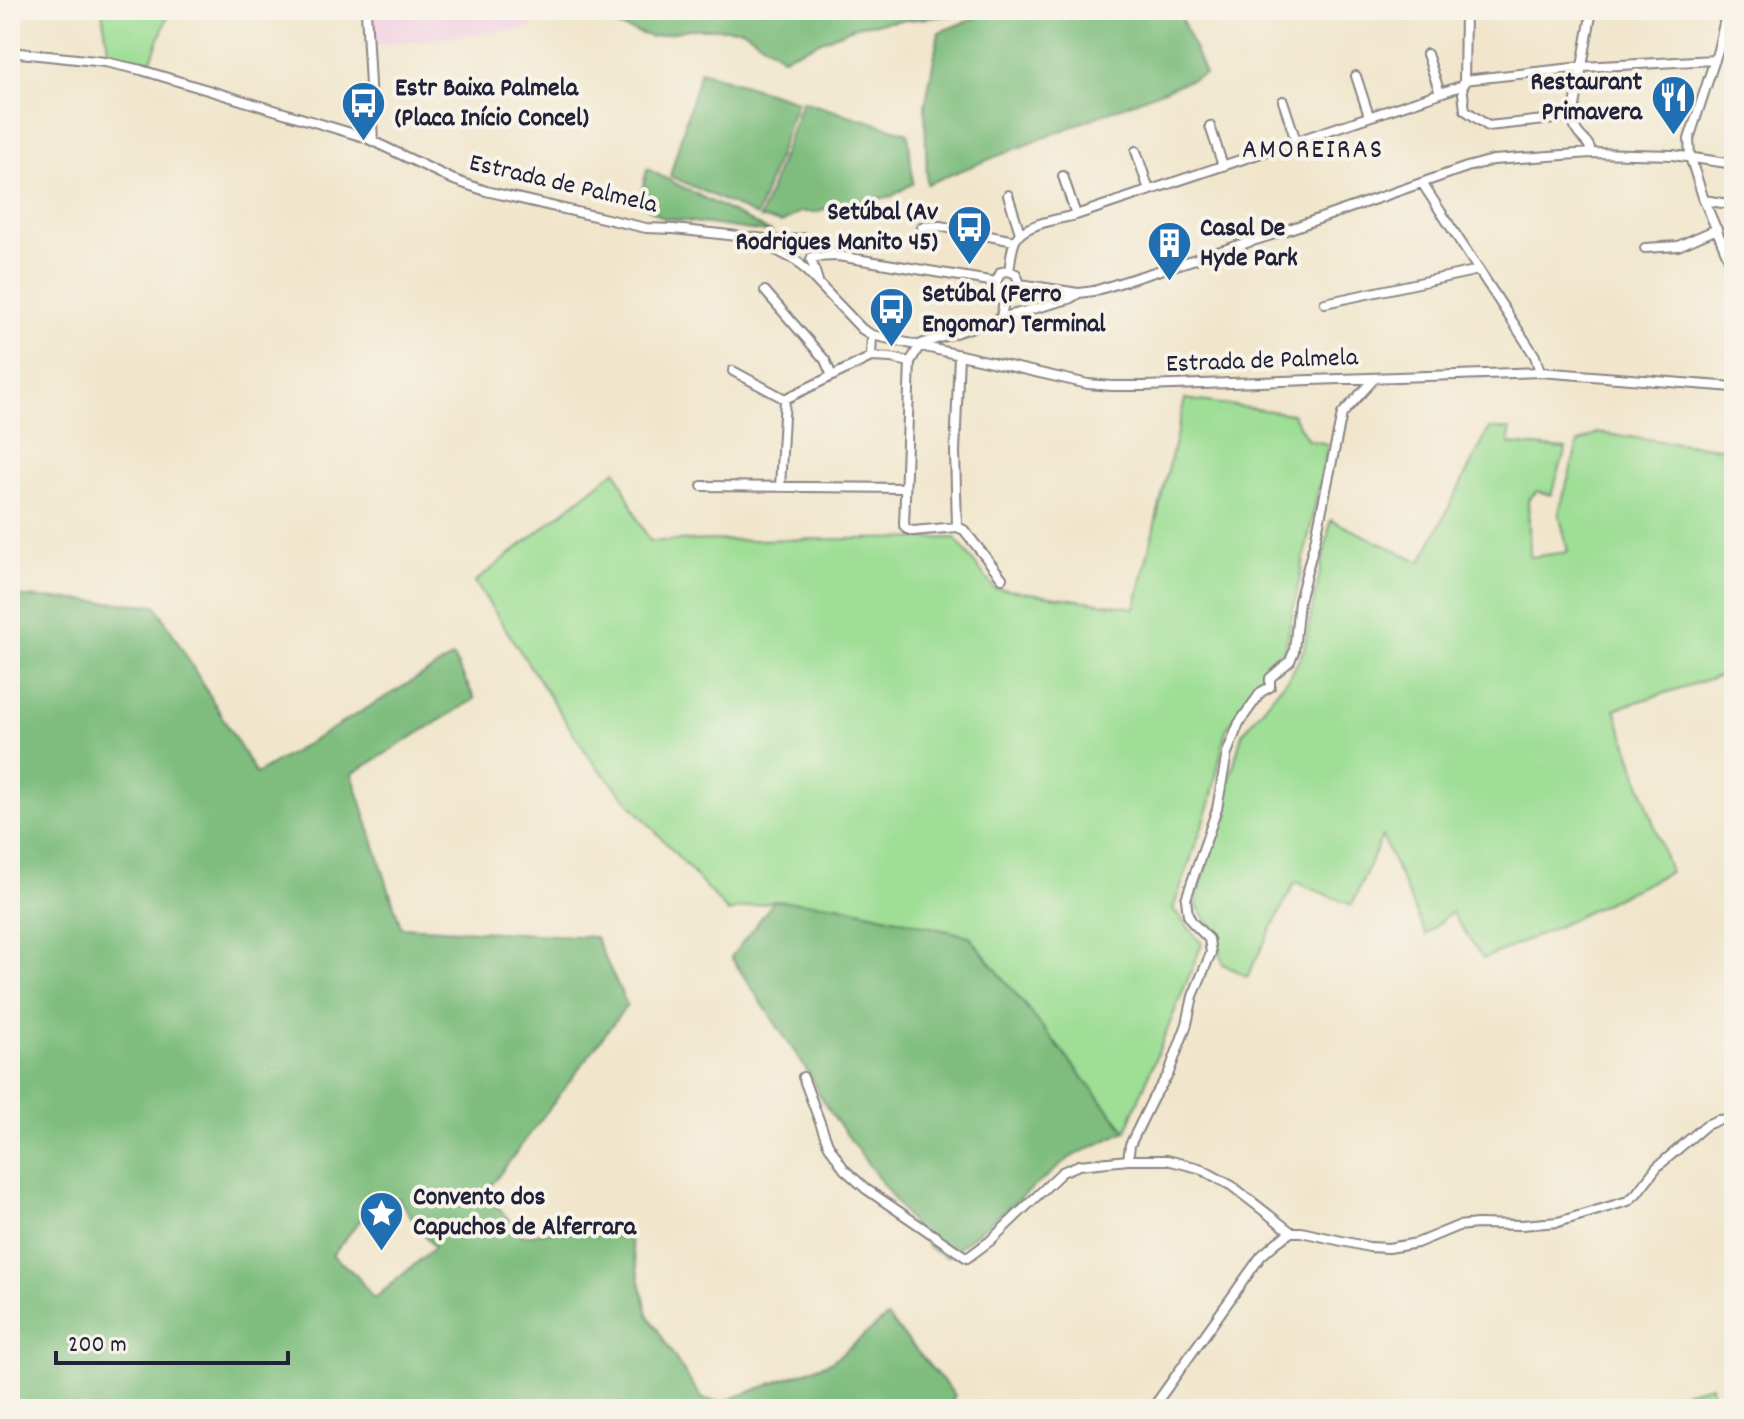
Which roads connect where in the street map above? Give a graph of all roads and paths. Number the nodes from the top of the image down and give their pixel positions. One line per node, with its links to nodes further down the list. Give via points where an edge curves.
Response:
1 (366, 10): 16 (street)
2 (1465, 10): 10 (street)
3 (1592, 10): 8 (street)
4 (1727, 10): 7 (street)
5 (10, 52): 16 (street, Estrada de Palmela, via 122,65)
6 (1427, 54): 11 (street)
7 (1715, 60): 8 (street); 20 (street, via 1689,139)
8 (1582, 67): 10 (street); 14 (street)
9 (1356, 76): 13 (street)
10 (1464, 83): 11 (street); 14 (street, via 1465,110 1488,126)
11 (1440, 93): 13 (street)
12 (1283, 101): 17 (street)
13 (1369, 116): 17 (street)
14 (1573, 117): 19 (street, via 1576,132)
15 (1210, 126): 22 (street)
16 (373, 141): 33 (street, Estrada de Palmela, via 486,191 629,226)
17 (1296, 141): 22 (street)
18 (1136, 151): 25 (street)
19 (1591, 153): 20 (street); 24 (street, via 1493,160)
20 (1690, 157): 21 (street); 27 (street)
21 (1734, 164)
22 (1223, 166): 25 (street)
23 (1063, 176): 29 (street)
24 (1422, 183): 40 (street); 47 (street)
25 (1149, 190): 29 (street)
26 (1008, 195): 32 (street)
27 (1704, 200): 28 (street); 31 (street)
28 (1734, 205)
29 (1076, 215): 32 (street, via 1029,228)
30 (922, 227): 32 (street)
31 (1717, 229): 36 (street, via 1678,246); 42 (street)
32 (1017, 237): 41 (street)
33 (752, 238): 34 (street, Estrada de Palmela); 39 (street, Estrada de Palmela)
34 (798, 239): 35 (street); 39 (street, via 791,248)
35 (811, 242): 37 (street); 38 (street)
36 (1645, 248)
37 (838, 256): 38 (street); 44 (street)
38 (812, 258): 39 (street); 43 (street, Estrada de Palmela)
39 (795, 260): 43 (street, Estrada de Palmela)
40 (1479, 270): 49 (street); 57 (street)
41 (1009, 271): 44 (street, via 1001,272); 45 (street)
42 (1734, 271)
43 (818, 282): 51 (street, Estrada de Palmela)
44 (996, 282): 48 (street)
45 (1020, 284): 47 (street); 48 (street)
46 (765, 291): 58 (street, via 825,360)
47 (1079, 293): 50 (street)
48 (1005, 295): 50 (street)
49 (1325, 303)
50 (1001, 318): 52 (street)
51 (872, 335): 52 (street, Estrada de Palmela); 54 (street)
52 (920, 345): 53 (street, Estrada de Palmela); 55 (street)
53 (959, 355): 59 (street, Estrada de Palmela, via 1112,386); 65 (street)
54 (871, 357): 55 (street); 58 (street)
55 (910, 362): 64 (street)
56 (733, 371): 61 (street)
57 (1540, 372): 59 (street, Estrada de Palmela); 60 (street, Estrada de Palmela)
58 (832, 376): 61 (street)
59 (1374, 379): 69 (street, via 1342,414 1299,601 1294,651 1239,723 1227,753 1217,809 1186,899 1188,915 1209,939 1211,953 1168,1075 1130,1145)
60 (1734, 387)
61 (785, 399): 63 (street)
62 (702, 486): 63 (street)
63 (780, 487): 64 (street)
64 (905, 488): 65 (street, via 907,529)
65 (957, 527): 66 (street)
66 (1002, 578)
67 (803, 1077): 69 (street, via 828,1144 844,1169 967,1258 1062,1172)
68 (1734, 1119): 70 (street, via 1706,1125 1657,1167 1628,1201 1568,1220 1467,1224 1389,1248)
69 (1128, 1160): 70 (street, via 1167,1160 1199,1168 1232,1186)
70 (1291, 1232): 71 (street, via 1261,1256)
71 (1152, 1409)

